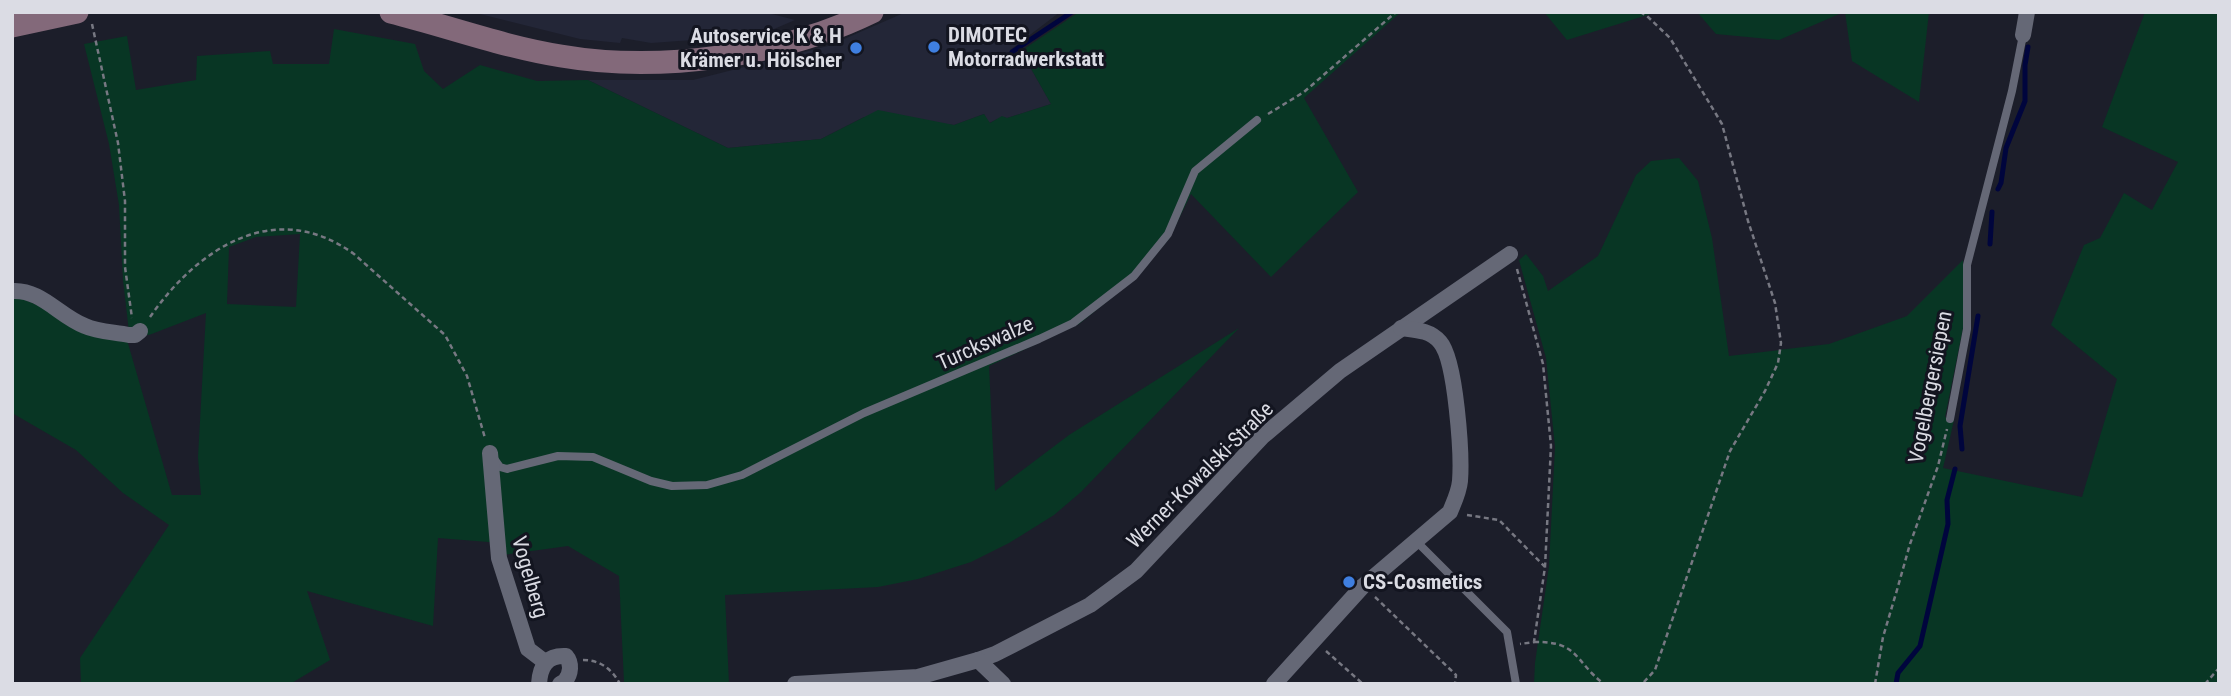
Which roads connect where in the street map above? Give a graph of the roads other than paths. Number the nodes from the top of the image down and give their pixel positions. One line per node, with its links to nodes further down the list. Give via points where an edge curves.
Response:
1 (77, 12): 5 (main road)
2 (391, 12): 3 (main road, via 559,56 618,63 761,49)
3 (872, 12)
4 (2027, 12): 6 (street, Vogelbergersiepen)
5 (12, 26)
6 (2023, 35): 12 (lane, Vogelbergersiepen, via 1967,265 1967,329)
7 (1257, 120): 13 (lane, Turckswalze, via 1195,172 1168,234 1134,276 1073,323 864,413 743,475 707,485 672,486 593,457 558,456 507,469)
8 (1510, 254): 10 (street, Werner-Kowalski-Straße)
9 (12, 291): 11 (street, via 26,290 88,328)
10 (1401, 328): 14 (street, via 1430,332 1448,355 1461,454 1460,484 1450,512); 15 (street, Werner-Kowalski-Straße, via 1340,371 1262,437 1136,570 1090,605)
11 (137, 333)
12 (1950, 419)
13 (490, 453): 16 (street, Vogelberg, via 499,558 528,649)
14 (1415, 540): 21 (street, via 1363,586); 22 (lane, via 1507,632)
15 (978, 660): 19 (street, Werner-Kowalski-Straße, via 918,677); 20 (street)
16 (545, 662): 17 (street); 18 (street, via 557,655 570,660 567,678)
17 (540, 684)
18 (560, 684)
19 (794, 684)
20 (1003, 684)
21 (1274, 684)
22 (1516, 684)

